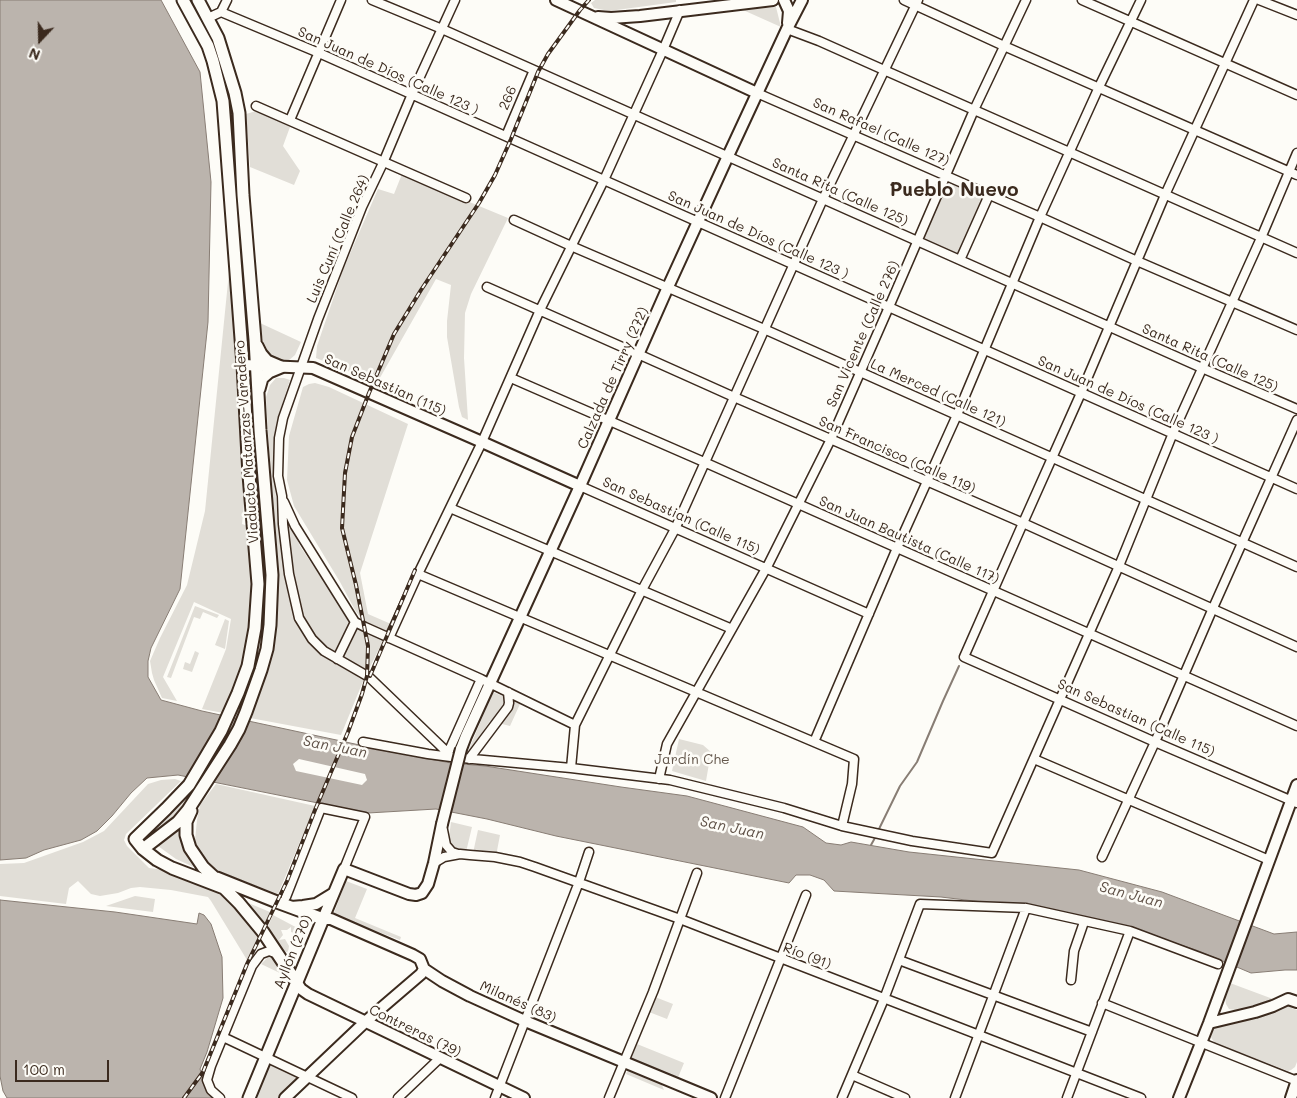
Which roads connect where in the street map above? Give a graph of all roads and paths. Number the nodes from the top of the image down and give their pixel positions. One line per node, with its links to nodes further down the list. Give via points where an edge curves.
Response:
1 (182, 0): 77 (highway, Viaducto Matanzas-Varadero, via 208,46 222,101)
2 (198, 0): 23 (highway, Viaducto Matanzas-Varadero)
3 (227, 0): 20 (street)
4 (341, 0): 29 (street)
5 (372, 0): 26 (street, Santa Rita (Calle 125))
6 (455, 0): 26 (street, Luis Cuní (Calle 264))
7 (558, 0): 22 (main road, San Rafael (Calle 127))
8 (773, 0): 17 (main road)
9 (786, 0): 25 (main road)
10 (802, 0): 25 (main road, Calzada de Tirry (272))
11 (904, 0): 18 (street)
12 (1026, 0): 27 (street, San Vicente (Calle 276))
13 (1082, 0): 24 (street)
14 (1141, 0): 24 (street)
15 (1254, 0): 30 (street)
16 (1258, 0): 21 (street)
17 (724, 2): 19 (main road)
18 (917, 3): 27 (street); 32 (street)
19 (680, 10): 22 (main road, via 619,17); 28 (street)
20 (221, 12): 23 (street); 29 (street, San Juan de Díos (Calle 123 ))
21 (1297, 15)
22 (592, 16): 28 (main road, San Rafael (Calle 127))
23 (208, 18): 74 (highway, Viaducto Matanzas-Varadero, via 227,63 239,113)
24 (1131, 22): 30 (street); 33 (street)
25 (789, 24): 32 (street, via 819,42); 34 (main road, Calzada de Tirry (272))
26 (442, 29): 31 (street, Santa Rita (Calle 125)); 35 (street, Luis Cuní (Calle 264))
27 (1004, 46): 33 (street); 38 (street, San Vicente (Calle 276))
28 (663, 50): 34 (main road, San Rafael (Calle 127)); 39 (street)
29 (319, 54): 35 (street, San Juan de Díos (Calle 123 )); 40 (street)
30 (1225, 64): 36 (street); 41 (street)
31 (534, 70): 39 (street, Santa Rita (Calle 125)); 43 (street, 266)
32 (884, 70): 38 (street); 42 (street)
33 (1099, 87): 41 (street); 44 (street)
34 (758, 92): 42 (street, San Rafael (Calle 127)); 46 (main road, Calzada de Tirry (272))
35 (412, 94): 43 (street, San Juan de Díos (Calle 123 )); 47 (street, Luis Cuní (Calle 264))
36 (1297, 95)
37 (256, 106): 40 (street)
38 (974, 110): 44 (street); 49 (street, San Vicente (Calle 276))
39 (634, 115): 46 (street, Santa Rita (Calle 125)); 50 (street)
40 (290, 120): 47 (street)
41 (1196, 129): 48 (street); 52 (street)
42 (854, 135): 49 (street, San Rafael (Calle 127)); 54 (street)
43 (506, 136): 50 (street, San Juan de Díos (Calle 123 ))
44 (1069, 152): 52 (street); 55 (street)
45 (1297, 154): 48 (street)
46 (728, 156): 54 (street, Santa Rita (Calle 125)); 57 (main road, Calzada de Tirry (272))
47 (384, 163): 53 (street); 80 (street, Luis Cuní (Calle 264), via 362,207)
48 (1293, 173): 58 (street)
49 (945, 175): 51 (street, San Rafael (Calle 127)); 59 (street, San Vicente (Calle 276))
50 (604, 180): 57 (street, San Juan de Díos (Calle 123 )); 60 (street)
51 (989, 195): 55 (street, San Rafael (Calle 127)); 62 (street)
52 (1165, 195): 58 (street); 63 (street)
53 (466, 198)
54 (823, 199): 59 (street, Santa Rita (Calle 125)); 64 (street)
55 (1040, 217): 63 (street, San Rafael (Calle 127)); 65 (street)
56 (514, 220): 60 (street, La Merced (Calle 121))
57 (698, 222): 64 (street, San Juan de Díos (Calle 123 )); 67 (main road, Calzada de Tirry (272))
58 (1261, 238): 61 (street); 68 (street)
59 (918, 241): 62 (street, Santa Rita (Calle 125)); 69 (street, San Vicente (Calle 276))
60 (571, 246): 67 (street, La Merced (Calle 121)); 70 (street)
61 (1297, 253)
62 (960, 260): 65 (street, Santa Rita (Calle 125))
63 (1137, 261): 68 (street, San Rafael (Calle 127)); 71 (street)
64 (793, 264): 69 (street, San Juan de Díos (Calle 123 )); 72 (street)
65 (1012, 283): 71 (street, Santa Rita (Calle 125)); 75 (street)
66 (487, 287): 70 (street, San Francisco (Calle 119))
67 (668, 287): 72 (street, La Merced (Calle 121)); 76 (main road, Calzada de Tirry (272))
68 (1232, 302): 73 (street, San Rafael (Calle 127)); 81 (street)
69 (889, 307): 75 (street, San Juan de Díos (Calle 123 )); 82 (street, San Vicente (Calle 276))
70 (540, 310): 76 (street, San Francisco (Calle 119)); 83 (street)
71 (1109, 327): 81 (street, Santa Rita (Calle 125)); 85 (street)
72 (764, 329): 82 (street, La Merced (Calle 121)); 86 (street)
73 (1297, 330)
74 (255, 340): 78 (highway, Viaducto Matanzas-Varadero); 79 (highway, via 267,361)
75 (984, 350): 85 (street, San Juan de Díos (Calle 123 )); 88 (street)
76 (638, 354): 86 (street, San Francisco (Calle 119)); 90 (main road, Calzada de Tirry (272))
77 (243, 365): 78 (main road, San Sebastian (115)); 146 (highway, Viaducto Matanzas-Varadero, via 258,584 248,666 221,731 189,785 138,837)
78 (256, 366): 79 (main road, San Sebastian (115)); 84 (highway, Viaducto Matanzas-Varadero)
79 (281, 367): 80 (main road, San Sebastian (115)); 84 (highway, via 262,378)
80 (301, 368): 93 (main road, San Sebastian (115), via 313,368); 100 (street, Luis Cuní (Calle 264), via 279,438 278,476)
81 (1202, 368): 87 (street, Santa Rita (Calle 125)); 91 (street)
82 (861, 372): 88 (street, La Merced (Calle 121)); 92 (street, San Vicente (Calle 276))
83 (511, 378): 90 (street, San Juan Bautista (Calle 117)); 93 (street)
84 (258, 393): 141 (highway, Viaducto Matanzas-Varadero, via 272,575 267,648 246,712 230,745)
85 (1081, 393): 91 (street, San Juan de Díos (Calle 123 )); 94 (street)
86 (734, 397): 92 (street, San Francisco (Calle 119)); 95 (street)
87 (1297, 409)
88 (957, 415): 94 (street, La Merced (Calle 121)); 97 (street)
89 (1297, 420): 96 (street)
90 (609, 421): 95 (street, San Juan Bautista (Calle 117)); 98 (main road, Calzada de Tirry (272))
91 (1173, 434): 96 (street, San Juan de Díos (Calle 123 )); 101 (street)
92 (831, 439): 97 (street, San Francisco (Calle 119)); 102 (street, San Vicente (Calle 276))
93 (482, 442): 98 (main road, San Sebastian (Calle 115)); 103 (street)
94 (1052, 457): 101 (street, La Merced (Calle 121)); 104 (street)
95 (704, 462): 102 (street, San Juan Bautista (Calle 117)); 105 (street)
96 (1272, 478): 99 (street, San Juan de Díos (Calle 123 )); 106 (street)
97 (928, 482): 104 (street, San Francisco (Calle 119)); 107 (street)
98 (580, 486): 105 (street, San Sebastian (Calle 115)); 108 (main road, Calzada de Tirry (272))
99 (1297, 489)
100 (282, 496): 118 (street, via 295,526); 124 (street, via 289,574 299,618 312,640)
101 (1147, 500): 106 (street, La Merced (Calle 121)); 109 (street)
102 (799, 504): 107 (street, San Juan Bautista (Calle 117)); 111 (street, San Vicente (Calle 276))
103 (450, 508): 108 (street); 112 (street)
104 (1023, 523): 109 (street, San Francisco (Calle 119)); 114 (street)
105 (674, 529): 111 (street, San Sebastian (Calle 115)); 113 (street)
106 (1242, 542): 110 (street, La Merced (Calle 121)); 115 (street)
107 (897, 548): 114 (street, San Juan Bautista (Calle 117)); 116 (street)
108 (550, 552): 113 (street); 117 (main road, Calzada de Tirry (272))
109 (1119, 566): 115 (street, San Francisco (Calle 119)); 120 (street)
110 (1297, 567)
111 (765, 569): 116 (street, San Sebastian (Calle 115)); 119 (street, San Vicente (Calle 276))
112 (418, 574): 117 (street); 121 (street)
113 (642, 590): 119 (street); 123 (street)
114 (994, 591): 120 (street, San Juan Bautista (Calle 117)); 129 (street, San Sebastian (Calle 115), via 964,657)
115 (1213, 608): 122 (street, San Francisco (Calle 119)); 125 (street)
116 (869, 614): 133 (street)
117 (520, 618): 123 (street); 126 (main road, Calzada de Tirry (272))
118 (356, 622): 121 (street); 124 (street)
119 (732, 629): 128 (street, San Vicente (Calle 276))
120 (1089, 633): 125 (street, San Juan Bautista (Calle 117)); 129 (street)
121 (389, 638): 126 (street)
122 (1297, 647)
123 (610, 656): 128 (street); 130 (street)
124 (337, 659): 135 (street, via 369,677)
125 (1184, 676): 131 (street, San Juan Bautista (Calle 117)); 134 (street)
126 (486, 681): 127 (street); 135 (street); 144 (main road, Calzada de Tirry (272), bridge, via 461,749)
127 (508, 692): 130 (street); 136 (street, via 508,707)
128 (696, 692): 133 (street); 139 (street, San Vicente (Calle 276), via 667,744)
129 (1060, 700): 134 (street, San Sebastian (Calle 115)); 137 (street)
130 (575, 725): 138 (street)
131 (1297, 726)
132 (363, 742): 135 (street)
133 (814, 742): 145 (street, via 854,759)
134 (1154, 742): 142 (street); 143 (street, San Sebastian (Calle 115))
135 (449, 755): 136 (street)
136 (470, 759): 138 (street)
137 (1034, 759): 142 (street); 145 (street, via 992,854)
138 (571, 768): 139 (street)
139 (659, 779): 145 (street, via 784,808)
140 (1297, 784): 143 (main road)
141 (203, 787): 146 (highway, Viaducto Matanzas-Varadero, via 178,822); 154 (highway, via 186,822 186,835 202,868)
142 (1128, 800): 149 (street); 150 (street)
143 (1294, 802): 150 (main road)
144 (442, 824): 148 (street, via 446,845 452,852); 151 (main road, Calzada de Tirry (272))
145 (842, 826)
146 (146, 847): 154 (highway); 164 (highway, via 157,860 172,868 224,888)
147 (589, 852): 155 (street)
148 (460, 854): 151 (street); 155 (street, Río (91), via 495,856)
149 (1102, 857)
150 (1269, 860): 172 (main road)
151 (434, 863): 152 (main road, via 428,884 416,895)
152 (344, 868): 156 (main road, Ayllón (270)); 158 (street, Ayllón (270), via 365,817 321,808)
153 (697, 873): 161 (street)
154 (215, 878): 158 (highway)
155 (579, 882): 161 (street, Río (91)); 177 (street)
156 (334, 893): 158 (main road, via 316,904 303,906); 160 (main road, Ayllón (270))
157 (806, 895): 165 (street)
158 (288, 902): 160 (highway)
159 (1026, 908): 162 (street); 166 (street, via 920,904); 171 (street)
160 (323, 919): 168 (main road, Milanés (83), via 340,922 413,955 420,959); 170 (highway, Ayllón (270))
161 (680, 919): 165 (street, Río (91)); 186 (street)
162 (1084, 922): 163 (street); 169 (street, via 1074,951)
163 (1130, 931): 167 (street); 175 (street)
164 (279, 954): 170 (highway); 182 (street, via 265,952 258,957)
165 (780, 959): 173 (street, Río (91)); 201 (street)
166 (899, 960): 171 (street); 173 (street)
167 (1218, 964)
168 (424, 970): 177 (main road, Milanés (83)); 178 (main road)
169 (1071, 980)
170 (297, 983): 178 (main road, Contreras (79), via 308,994); 184 (highway, Ayllón (270))
171 (994, 995): 180 (street); 181 (street)
172 (1219, 996): 176 (main road, via 1222,1009); 179 (main road)
173 (884, 999): 181 (street, Río (91)); 188 (street)
174 (1294, 999): 176 (main road)
175 (1102, 1003): 180 (street); 183 (street)
176 (1241, 1016): 179 (main road)
177 (525, 1021): 186 (main road, Milanés (83)); 191 (street)
178 (365, 1022): 185 (main road, Contreras (79)); 189 (main road)
179 (1209, 1023): 183 (main road)
180 (1092, 1032): 187 (street)
181 (979, 1034): 187 (street, Río (91)); 204 (street)
182 (223, 1036): 184 (street); 192 (street, via 207,1080)
183 (1200, 1043): 190 (street); 207 (main road)
184 (266, 1057): 189 (street); 193 (highway, Ayllón (270))
185 (440, 1058): 191 (main road, Contreras (79)); 196 (street)
186 (625, 1063): 199 (street); 200 (main road, Milanés (83))
187 (1077, 1073): 205 (street); 206 (street, Río (91))
188 (852, 1075): 202 (street); 203 (street)
189 (308, 1076): 194 (main road); 195 (street)
190 (1297, 1081): 208 (main road)
191 (500, 1087): 197 (street); 198 (main road, Contreras (79))
192 (220, 1098)
193 (249, 1098)
194 (285, 1098)
195 (352, 1098)
196 (398, 1098)
197 (495, 1098)
198 (524, 1098)
199 (609, 1098)
200 (711, 1098)
201 (725, 1098)
202 (842, 1098)
203 (905, 1098)
204 (955, 1098)
205 (1067, 1098)
206 (1141, 1098)
207 (1179, 1098)
208 (1291, 1098)

